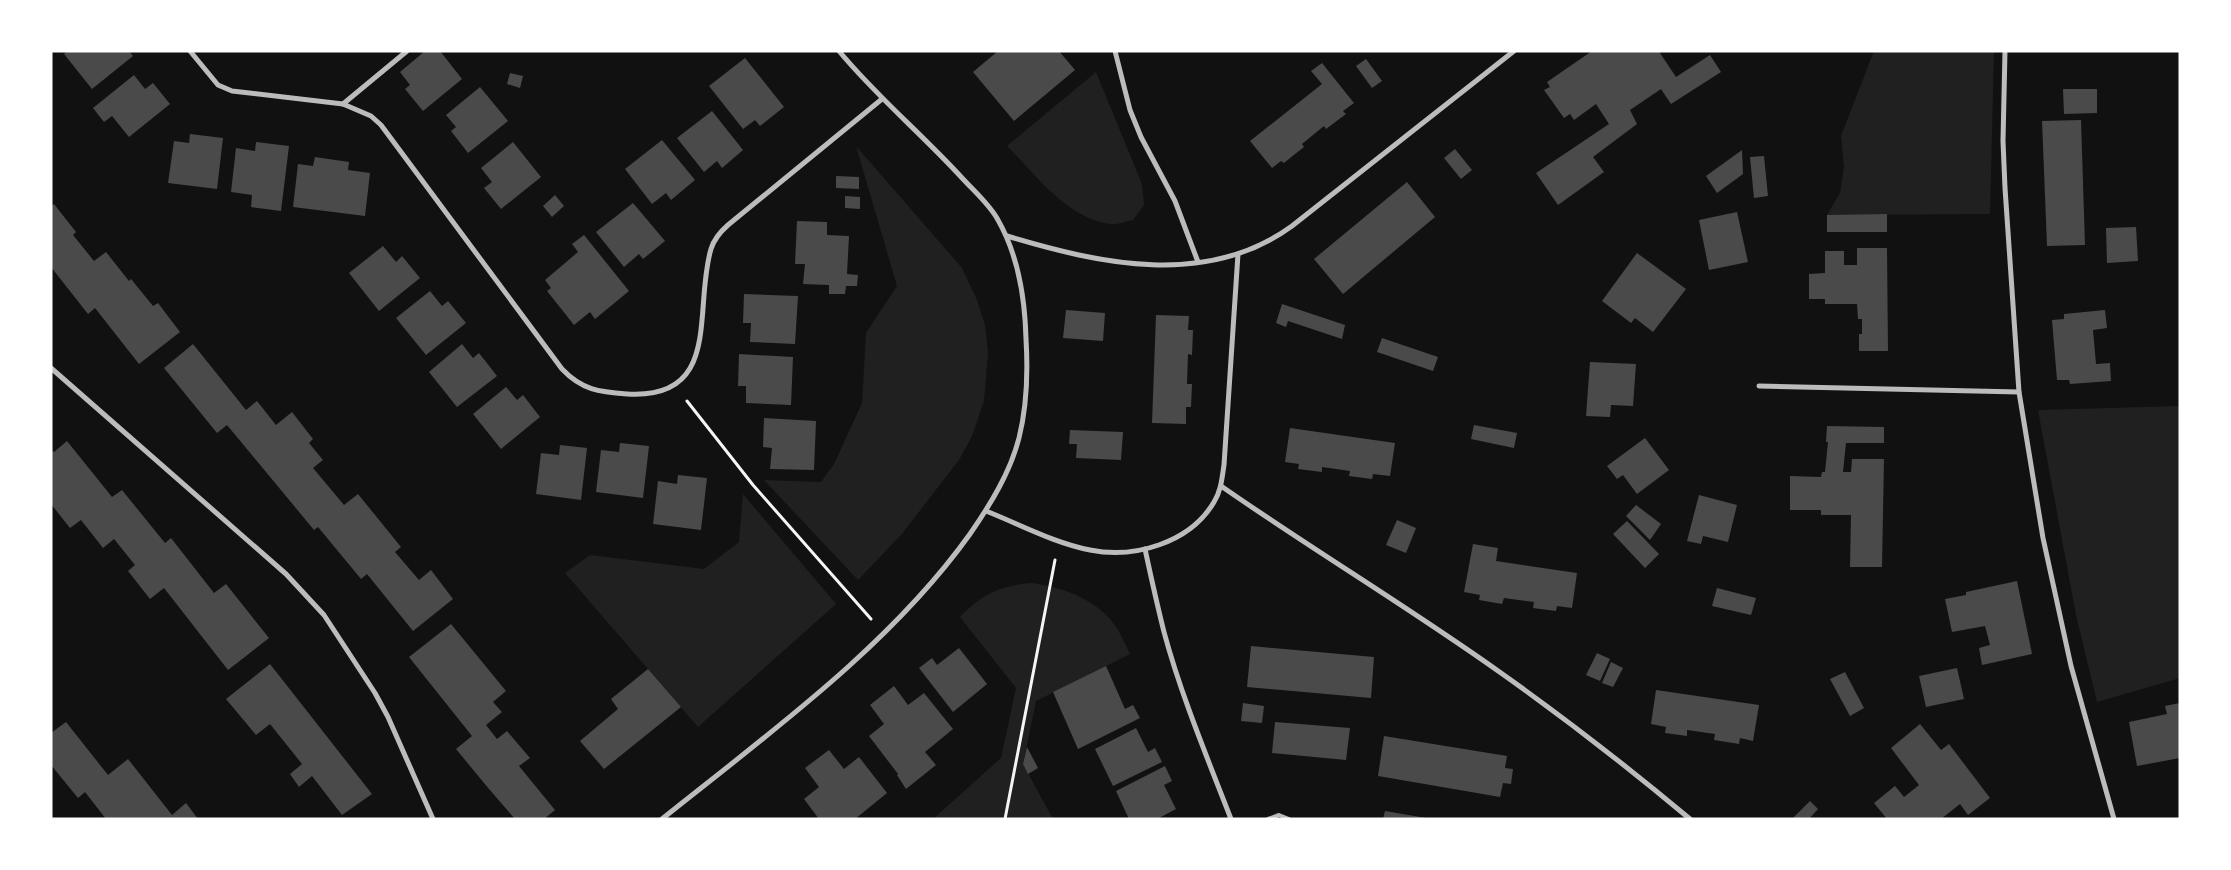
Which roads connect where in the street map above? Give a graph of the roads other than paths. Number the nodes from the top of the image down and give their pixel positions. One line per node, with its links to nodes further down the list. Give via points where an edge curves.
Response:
1 (190, 51): 8 (street, via 218,85 232,92)
2 (407, 51): 8 (street)
3 (839, 51): 7 (street)
4 (1115, 51): 11 (street, via 1130,110 1175,201)
5 (1514, 51): 10 (street, via 1292,226 1272,240)
6 (2004, 51): 14 (street, via 2005,188)
7 (882, 99): 8 (street, via 717,236 711,248 698,350 693,366 674,384 640,395 599,391 573,381 381,125 371,116); 9 (street, via 946,159 996,216)
8 (343, 104)
9 (1007, 236): 11 (street, via 1119,263); 16 (street, via 1026,317 1027,386 1019,440)
10 (1238, 254): 11 (street); 15 (street)
11 (1198, 262)
12 (51, 368): 18 (street, via 286,574 324,615 384,709)
13 (1759, 386): 14 (street)
14 (2019, 392): 24 (street, via 2043,538 2063,628)
15 (1221, 486): 17 (street, via 1205,514 1187,530); 23 (street, via 1501,673 1582,732)
16 (986, 511): 17 (street, via 1087,550 1125,553); 19 (street, via 940,573 883,633 799,708)
17 (1145, 549): 20 (street, via 1164,632 1194,724)
18 (433, 819)
19 (662, 819)
20 (1231, 819)
21 (1268, 819): 22 (lane, via 1279,815)
22 (1289, 819)
23 (1690, 819)
24 (2114, 819)

